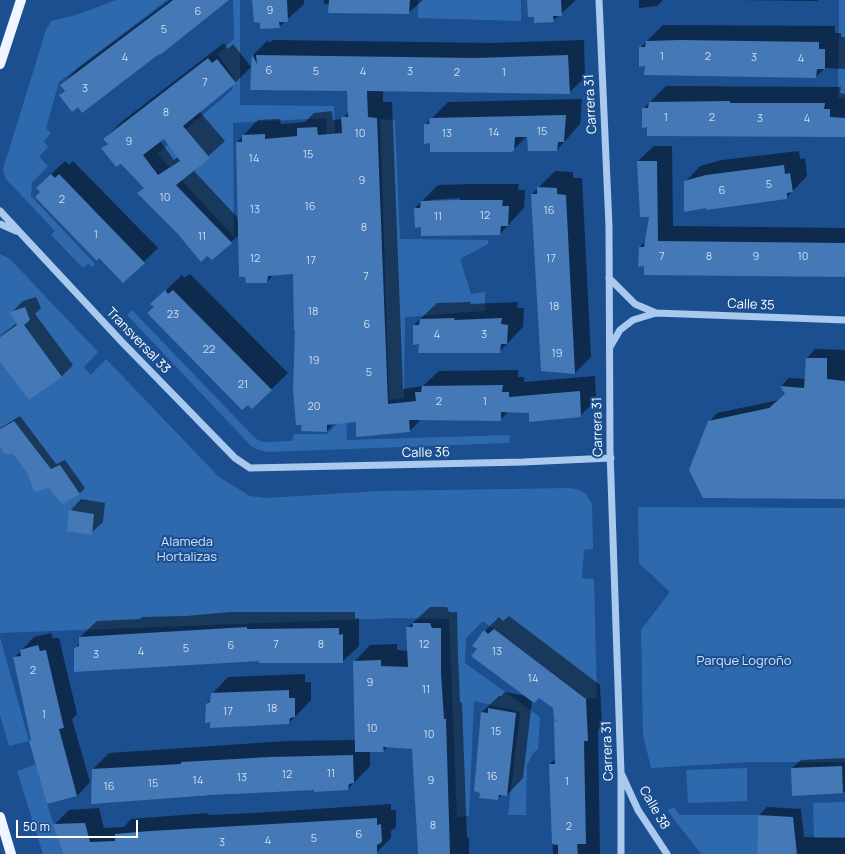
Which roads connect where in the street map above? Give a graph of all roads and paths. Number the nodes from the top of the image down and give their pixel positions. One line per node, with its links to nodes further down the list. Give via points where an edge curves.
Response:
1 (21, 0): 3 (main road)
2 (599, 0): 7 (street, Carrera 31)
3 (0, 64)
4 (0, 211): 6 (street, Transversal 33)
5 (0, 224): 6 (street, Transversal 33)
6 (18, 232): 12 (street, Transversal 33)
7 (609, 278): 8 (street, Calle 35, via 635,304); 10 (street, Carrera 31)
8 (656, 313): 9 (street, Calle 35); 10 (street, Calle 35, via 632,320 620,330)
9 (845, 320)
10 (610, 347): 11 (street, Carrera 31)
11 (611, 458): 12 (street, Calle 36, via 256,469); 13 (street, Carrera 31)
12 (243, 464)
13 (621, 774): 16 (street, Carrera 31); 17 (street, Calle 38, via 638,810)
14 (0, 817): 15 (main road)
15 (11, 854)
16 (621, 854)
17 (667, 854)

